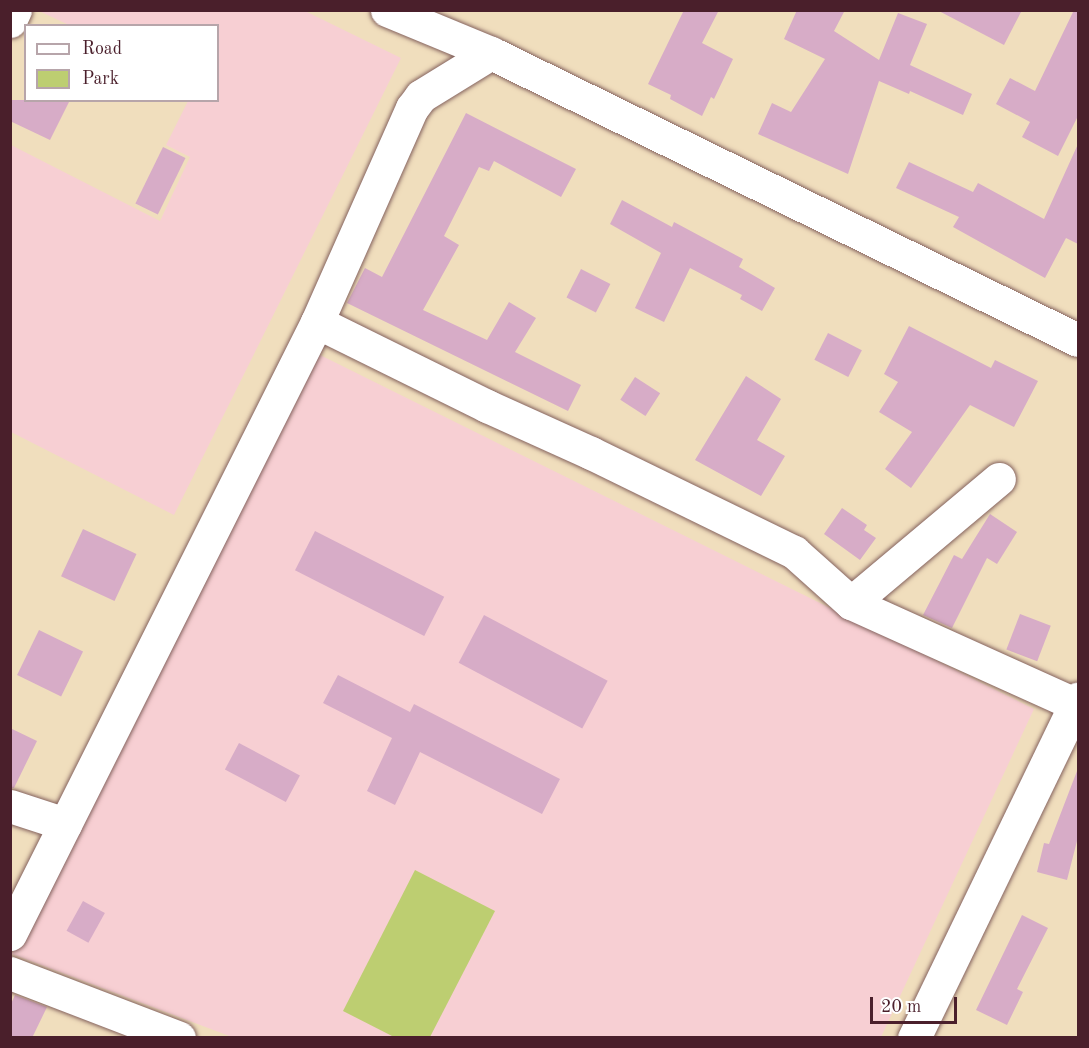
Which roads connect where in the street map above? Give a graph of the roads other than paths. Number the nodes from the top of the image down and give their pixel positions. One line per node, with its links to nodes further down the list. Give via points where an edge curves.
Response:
1 (15, 10): 3 (street)
2 (387, 10): 4 (street)
3 (10, 21)
4 (491, 53): 5 (street, via 421,96 412,108); 6 (street)
5 (317, 322): 8 (street, via 794,552); 11 (street)
6 (1078, 340)
7 (999, 479): 8 (street)
8 (851, 603): 9 (street)
9 (1077, 701): 15 (street)
10 (10, 806): 11 (street)
11 (65, 824): 12 (street)
12 (10, 934)
13 (10, 973): 14 (street)
14 (179, 1038)
15 (914, 1038)

